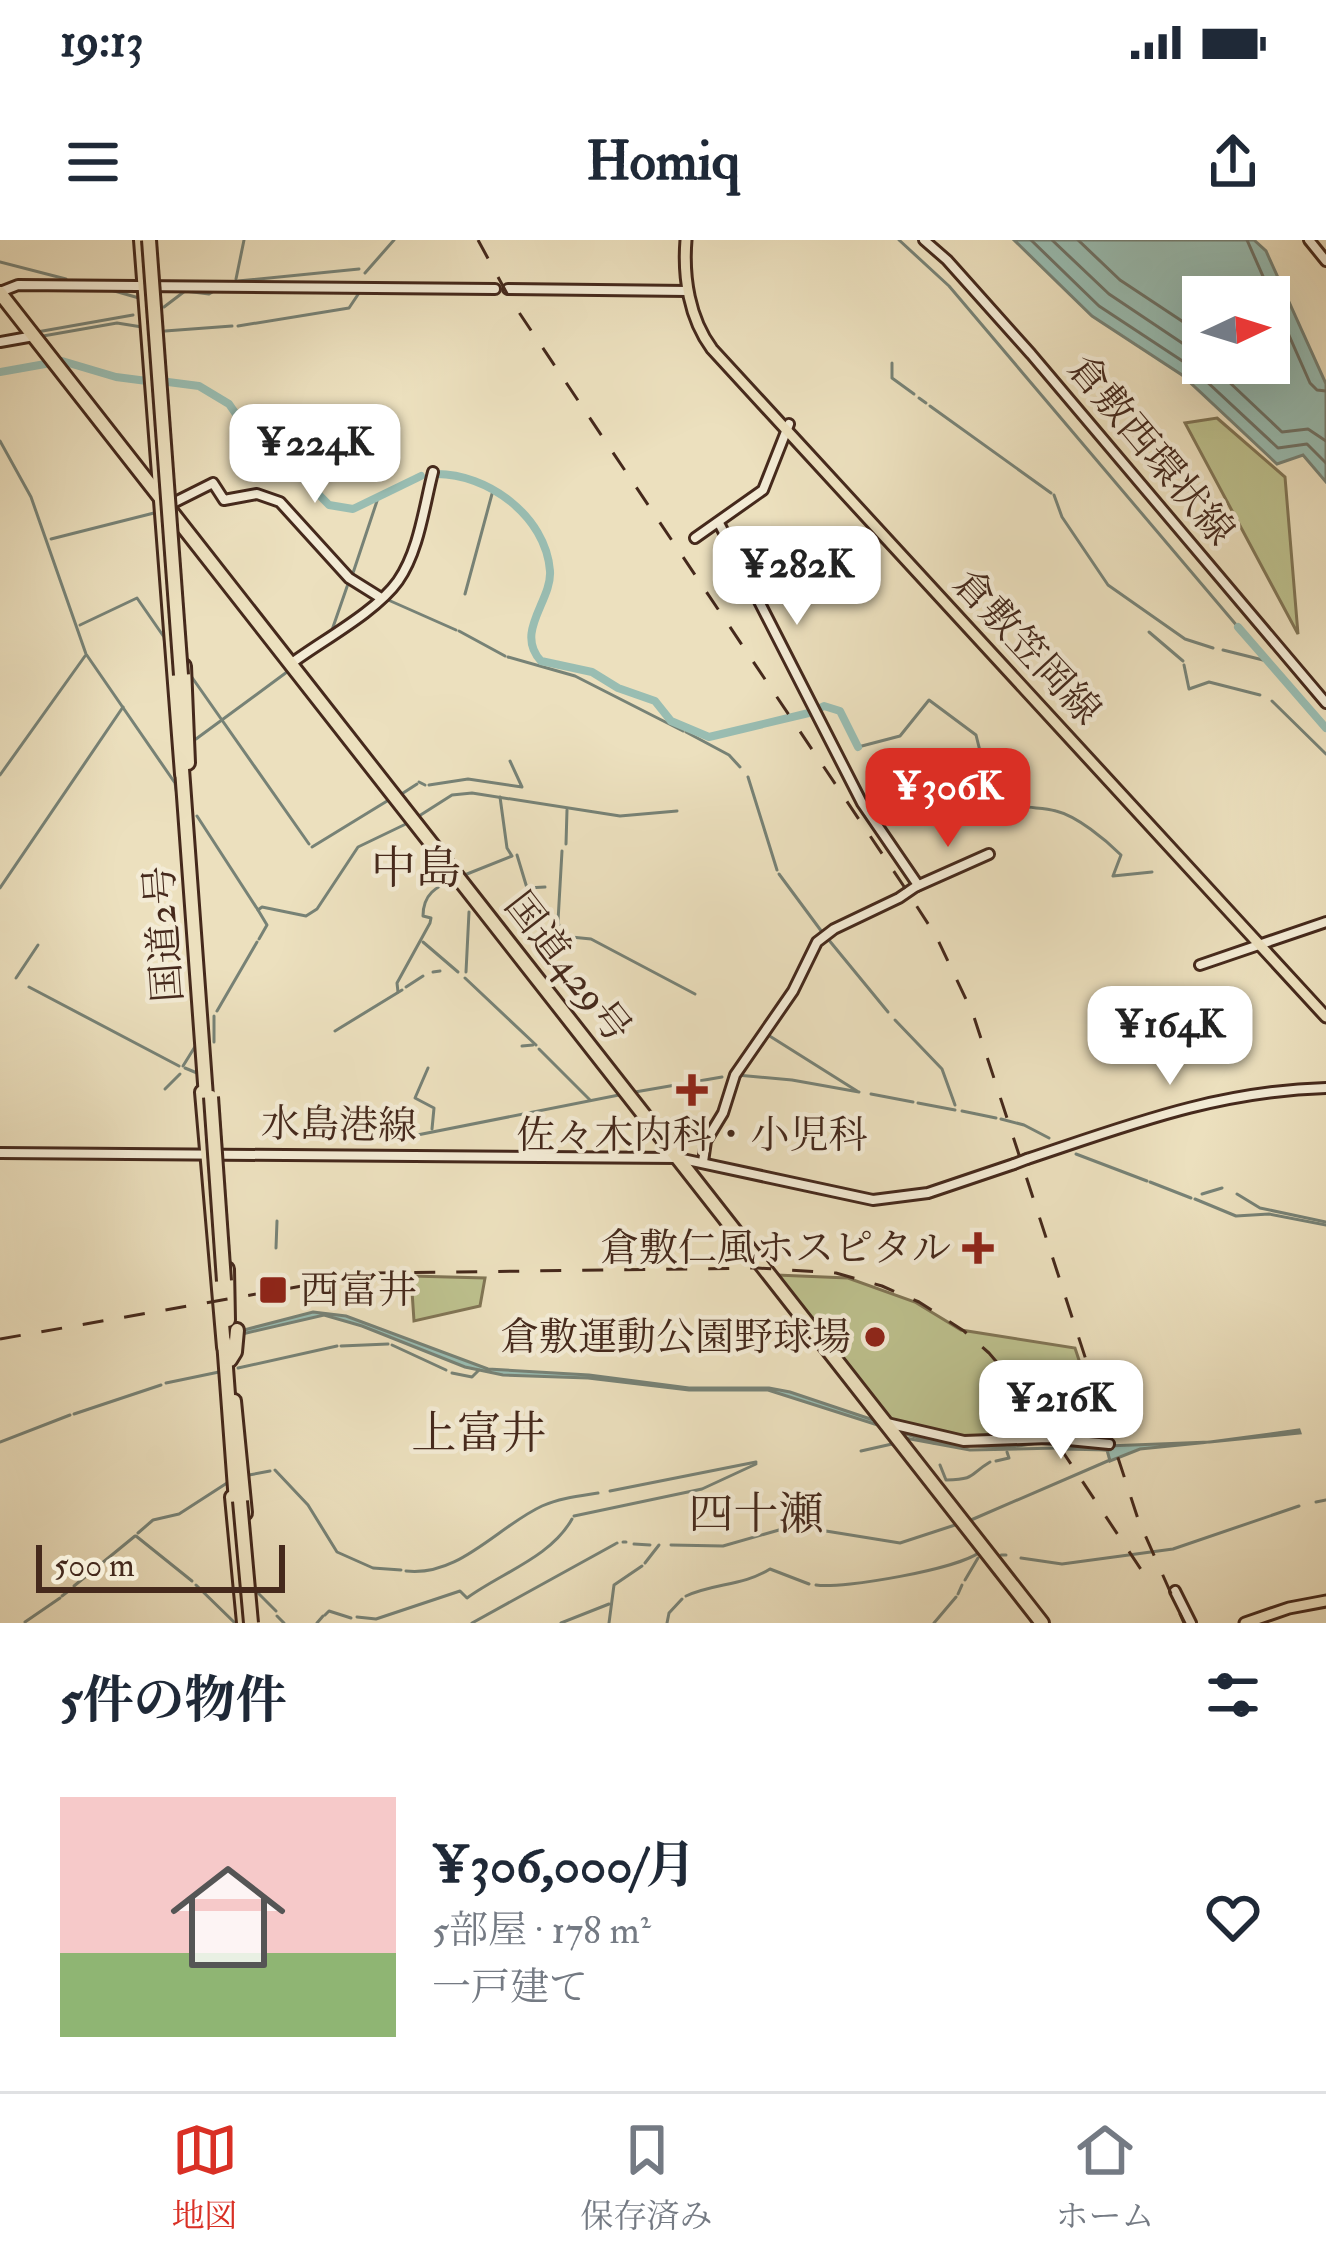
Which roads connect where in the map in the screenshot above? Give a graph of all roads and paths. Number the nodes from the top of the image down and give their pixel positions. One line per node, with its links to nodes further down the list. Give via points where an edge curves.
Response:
1 (147, 240): 6 (highway); 24 (highway, 国道2号, bridge)
2 (688, 240): 9 (main road, 倉敷笠岡線); 13 (main road, 倉敷笠岡線, via 705,329)
3 (924, 240): 23 (main road, 倉敷西環状線, via 1031,354)
4 (1309, 240): 5 (main road)
5 (1326, 261)
6 (150, 285): 7 (main road); 10 (main road, via 18,285); 15 (highway); 16 (highway)
7 (495, 289)
8 (508, 289): 9 (main road)
9 (688, 290): 13 (main road, 倉敷笠岡線, via 707,342)
10 (0, 292): 11 (highway, 国道429号)
11 (35, 336): 12 (main road); 15 (highway, 国道429号)
12 (0, 342)
13 (788, 428): 17 (main road, via 763,490); 28 (main road, 倉敷笠岡線)
14 (433, 472): 21 (main road, via 409,560)
15 (151, 473): 16 (highway, 国道429号)
16 (168, 504): 18 (highway); 19 (highway, 国道429号); 21 (main road, via 213,483 224,500 271,498 349,578); 24 (highway)
17 (719, 524): 20 (main road); 26 (main road, via 862,803)
18 (176, 536): 19 (highway, via 182,530); 24 (highway)
19 (194, 538): 22 (highway, 国道429号)
20 (695, 538)
21 (382, 598): 22 (main road)
22 (292, 663): 35 (highway, 国道429号)
23 (1326, 703)
24 (185, 768): 30 (highway, 国道2号)
25 (989, 854): 26 (main road)
26 (917, 886): 36 (main road, via 818,942 735,1075)
27 (1326, 922): 28 (main road)
28 (1262, 943): 29 (main road); 31 (main road, 倉敷笠岡線)
29 (1200, 965)
30 (201, 993): 34 (highway); 37 (highway, 国道2号, bridge)
31 (1326, 1014)
32 (1326, 1088): 36 (main road, 水島港線, bridge, via 1210,1100 928,1193 873,1200)
33 (0, 1153): 34 (main road, 水島港線)
34 (213, 1154): 35 (main road, 水島港線); 38 (highway); 39 (highway)
35 (678, 1157): 36 (main road, 水島港線); 41 (highway, 国道429号)
36 (703, 1162)
37 (222, 1281): 38 (highway, 国道2号); 39 (highway, 国道2号)
38 (232, 1325): 39 (highway, 国道2号)
39 (224, 1351): 40 (highway, 国道2号); 42 (highway, 国道2号)
40 (234, 1401): 44 (highway, 国道2号); 45 (highway)
41 (886, 1423): 43 (main road, via 964,1442); 49 (highway, 国道429号)
42 (230, 1424): 44 (highway, 国道2号); 45 (highway)
43 (1109, 1444)
44 (238, 1502): 48 (highway, 国道2号, bridge)
45 (244, 1580): 48 (highway)
46 (1175, 1591): 50 (main road)
47 (1326, 1603): 51 (main road); 52 (main road)
48 (249, 1623)
49 (1042, 1623)
50 (1191, 1623)
51 (1245, 1623)
52 (1255, 1623)

